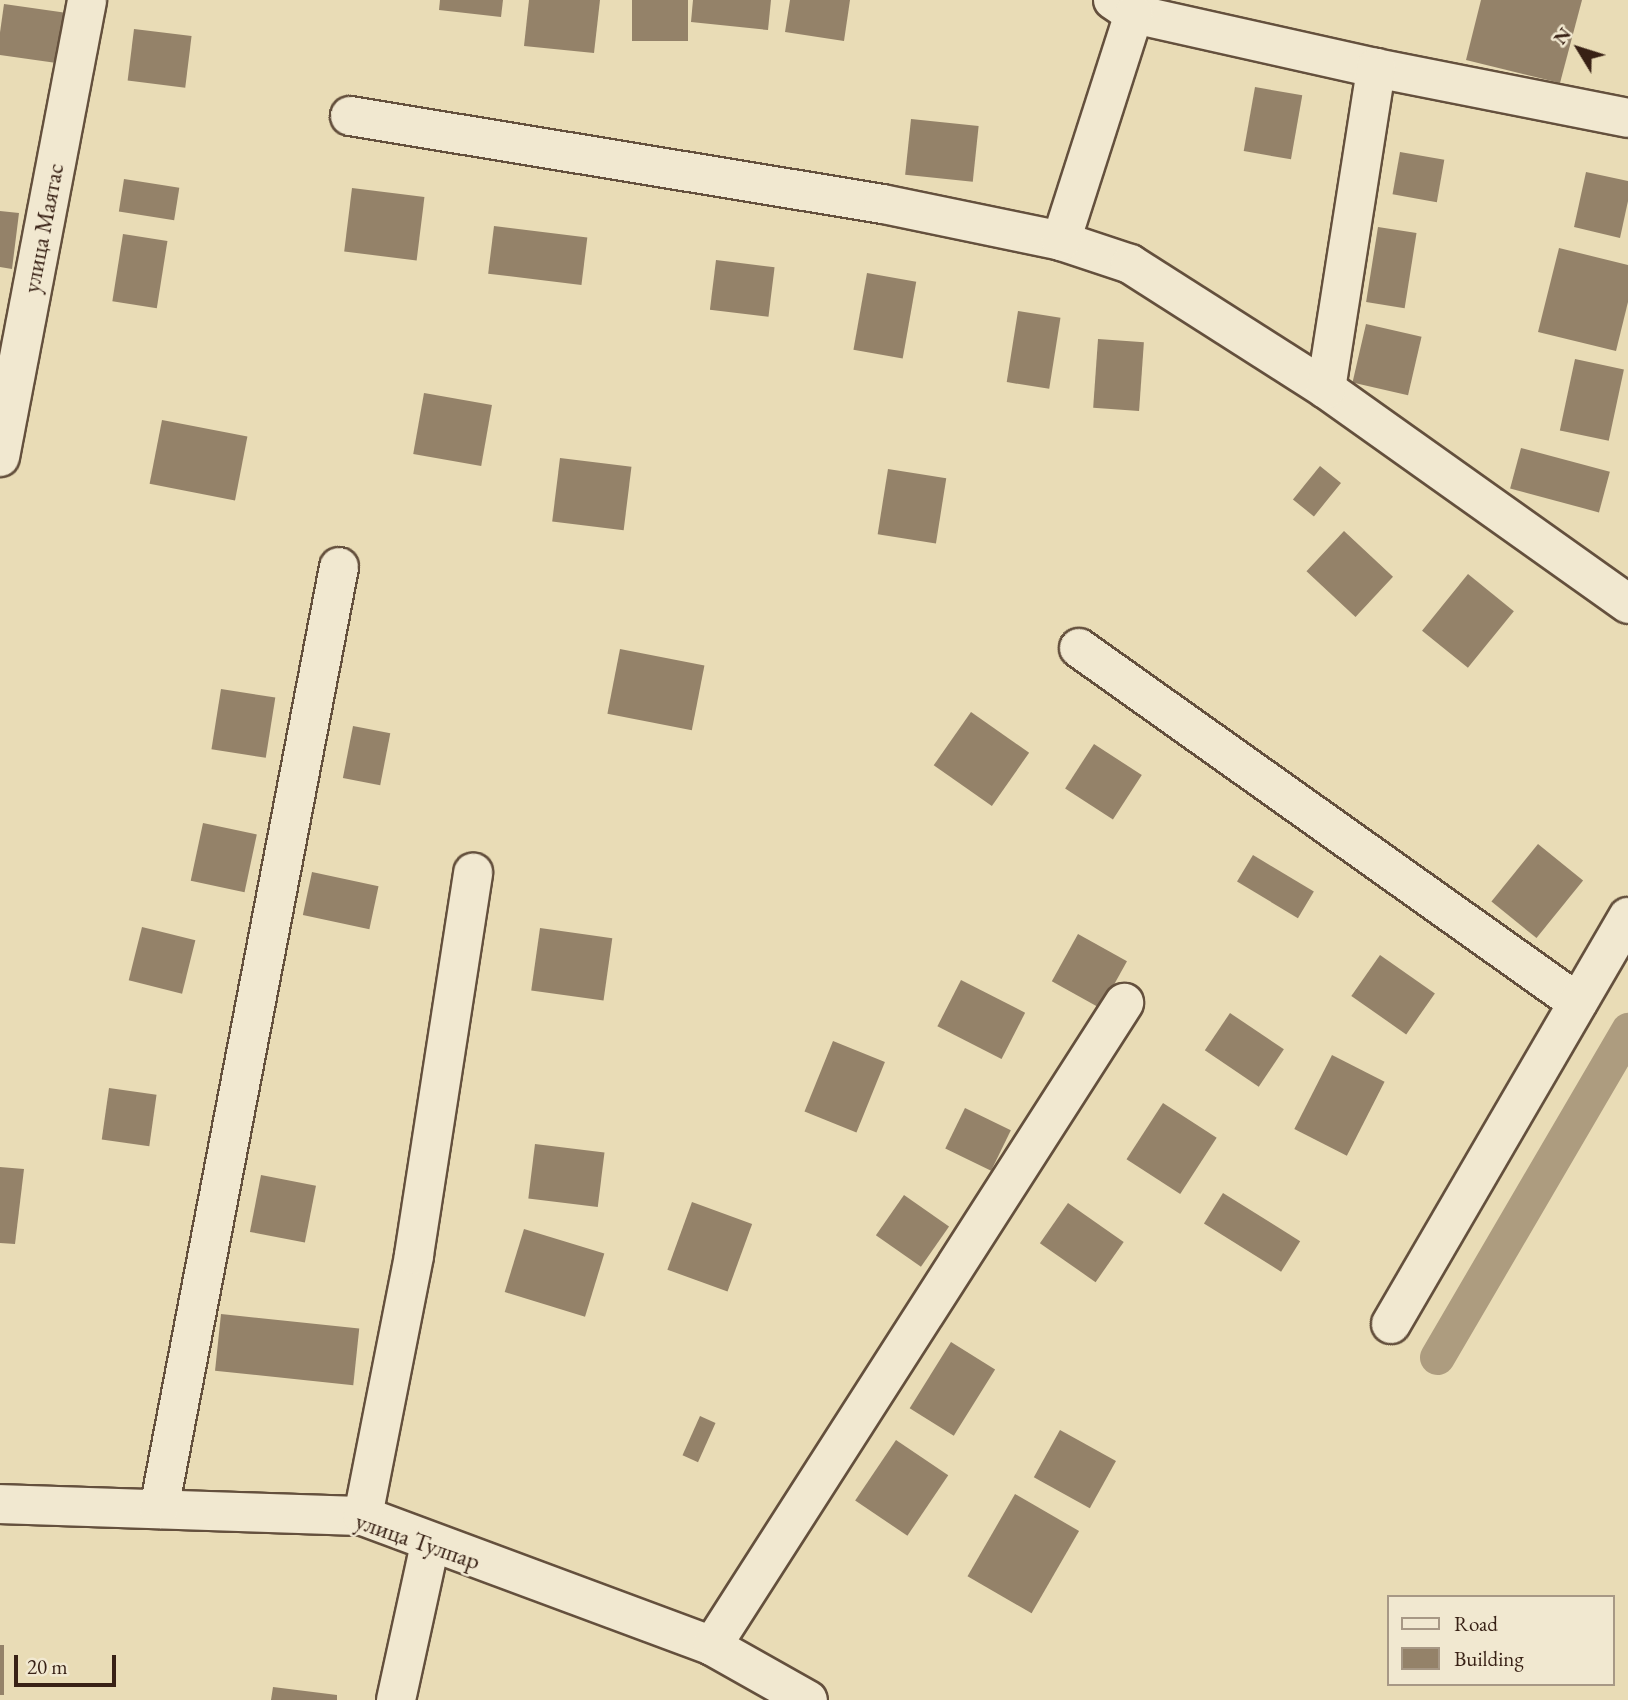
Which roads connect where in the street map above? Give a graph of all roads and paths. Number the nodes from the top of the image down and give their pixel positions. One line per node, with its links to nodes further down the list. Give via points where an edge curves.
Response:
1 (87, 0): 8 (street, улица Маятас)
2 (1124, 7): 3 (street); 6 (street)
3 (1376, 68): 5 (street); 7 (street)
4 (350, 116): 6 (street, via 883,204)
5 (1628, 118)
6 (1061, 241): 7 (street, via 1130,264)
7 (1326, 389): 10 (street)
8 (0, 457)
9 (339, 567): 18 (street)
10 (1628, 604)
11 (1079, 648): 15 (street)
12 (473, 873): 19 (street, via 414,1255)
13 (1628, 917): 15 (street)
14 (1124, 1003): 21 (street)
15 (1578, 1003): 16 (street)
16 (1391, 1324)
17 (0, 1504): 18 (street, улица Тулпар)
18 (159, 1509): 19 (street, улица Тулпар)
19 (363, 1516): 20 (street, улица Тулпар)
20 (430, 1544): 21 (street, улица Тулпар); 22 (street)
21 (712, 1646): 23 (street, улица Тулпар)
22 (396, 1700)
23 (808, 1700)

